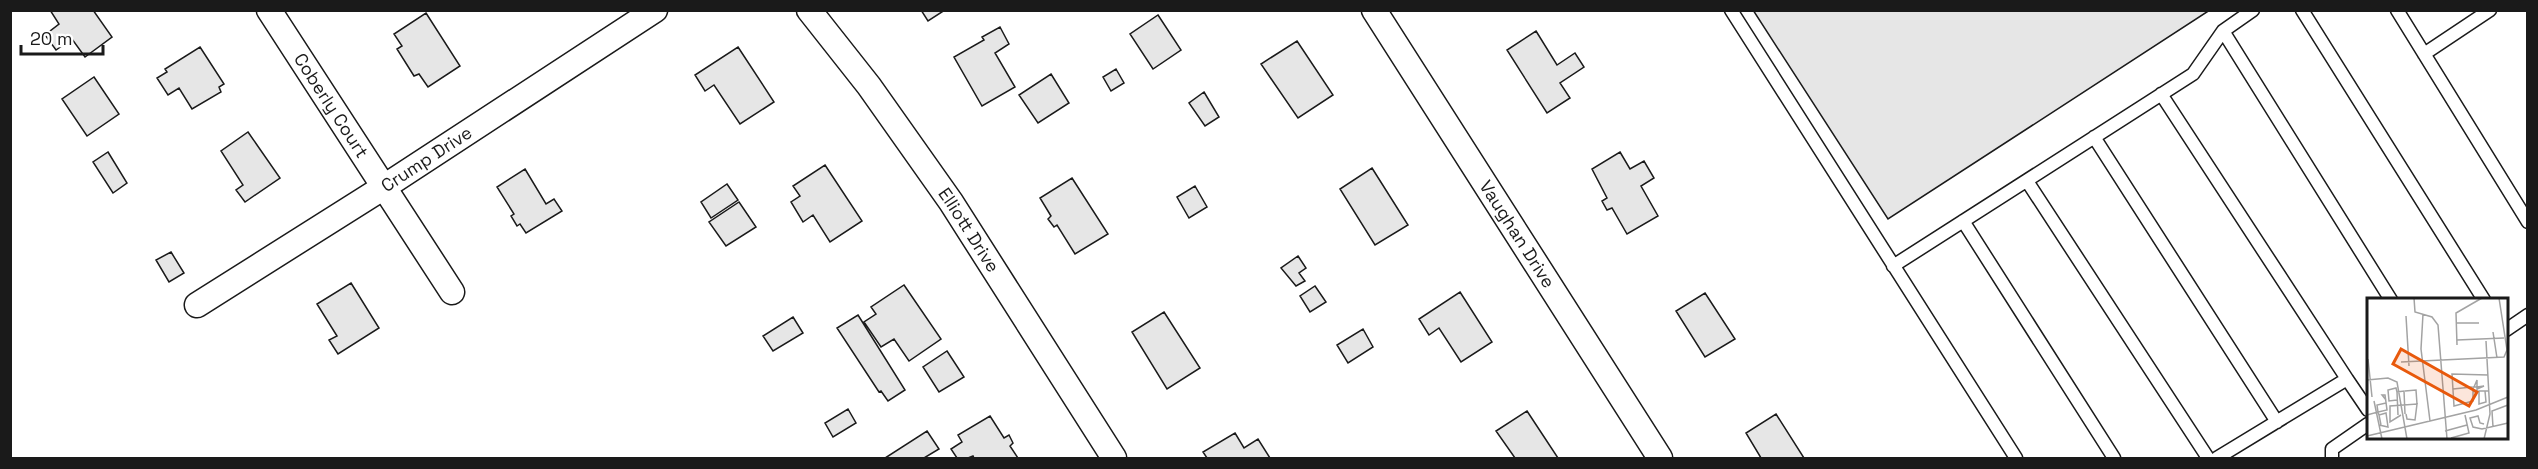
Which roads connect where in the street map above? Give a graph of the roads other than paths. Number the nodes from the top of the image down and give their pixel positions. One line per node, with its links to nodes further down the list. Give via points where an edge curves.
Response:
1 (269, 10): 15 (street, Coberly Court)
2 (655, 10): 15 (street, Crump Drive)
3 (809, 10): 29 (street, Elliott Drive, via 869,86 951,202)
4 (1374, 10): 30 (street, Vaughan Drive)
5 (1731, 10): 18 (lane)
6 (2253, 10): 10 (lane)
7 (2301, 10): 21 (lane)
8 (2397, 10): 11 (lane)
9 (2490, 10): 11 (lane)
10 (2223, 31): 12 (lane, via 2193,74); 20 (lane)
11 (2424, 54): 17 (lane)
12 (2161, 94): 13 (lane); 25 (lane)
13 (2094, 137): 14 (lane); 27 (lane)
14 (2027, 181): 16 (lane); 33 (lane)
15 (384, 187): 19 (street, Coberly Court); 22 (street, Crump Drive)
16 (1964, 221): 18 (lane); 32 (lane)
17 (2528, 222)
18 (1893, 266): 31 (lane)
19 (452, 292)
20 (2390, 298)
21 (2483, 298)
22 (197, 305)
23 (2528, 315): 24 (lane)
24 (2508, 329)
25 (2347, 379): 26 (lane); 27 (lane)
26 (2367, 409)
27 (2277, 422): 34 (lane)
28 (2367, 425): 35 (lane, via 2332,449)
29 (1114, 459)
30 (1660, 459)
31 (2016, 459)
32 (2114, 459)
33 (2208, 459)
34 (2217, 459)
35 (2332, 459)

